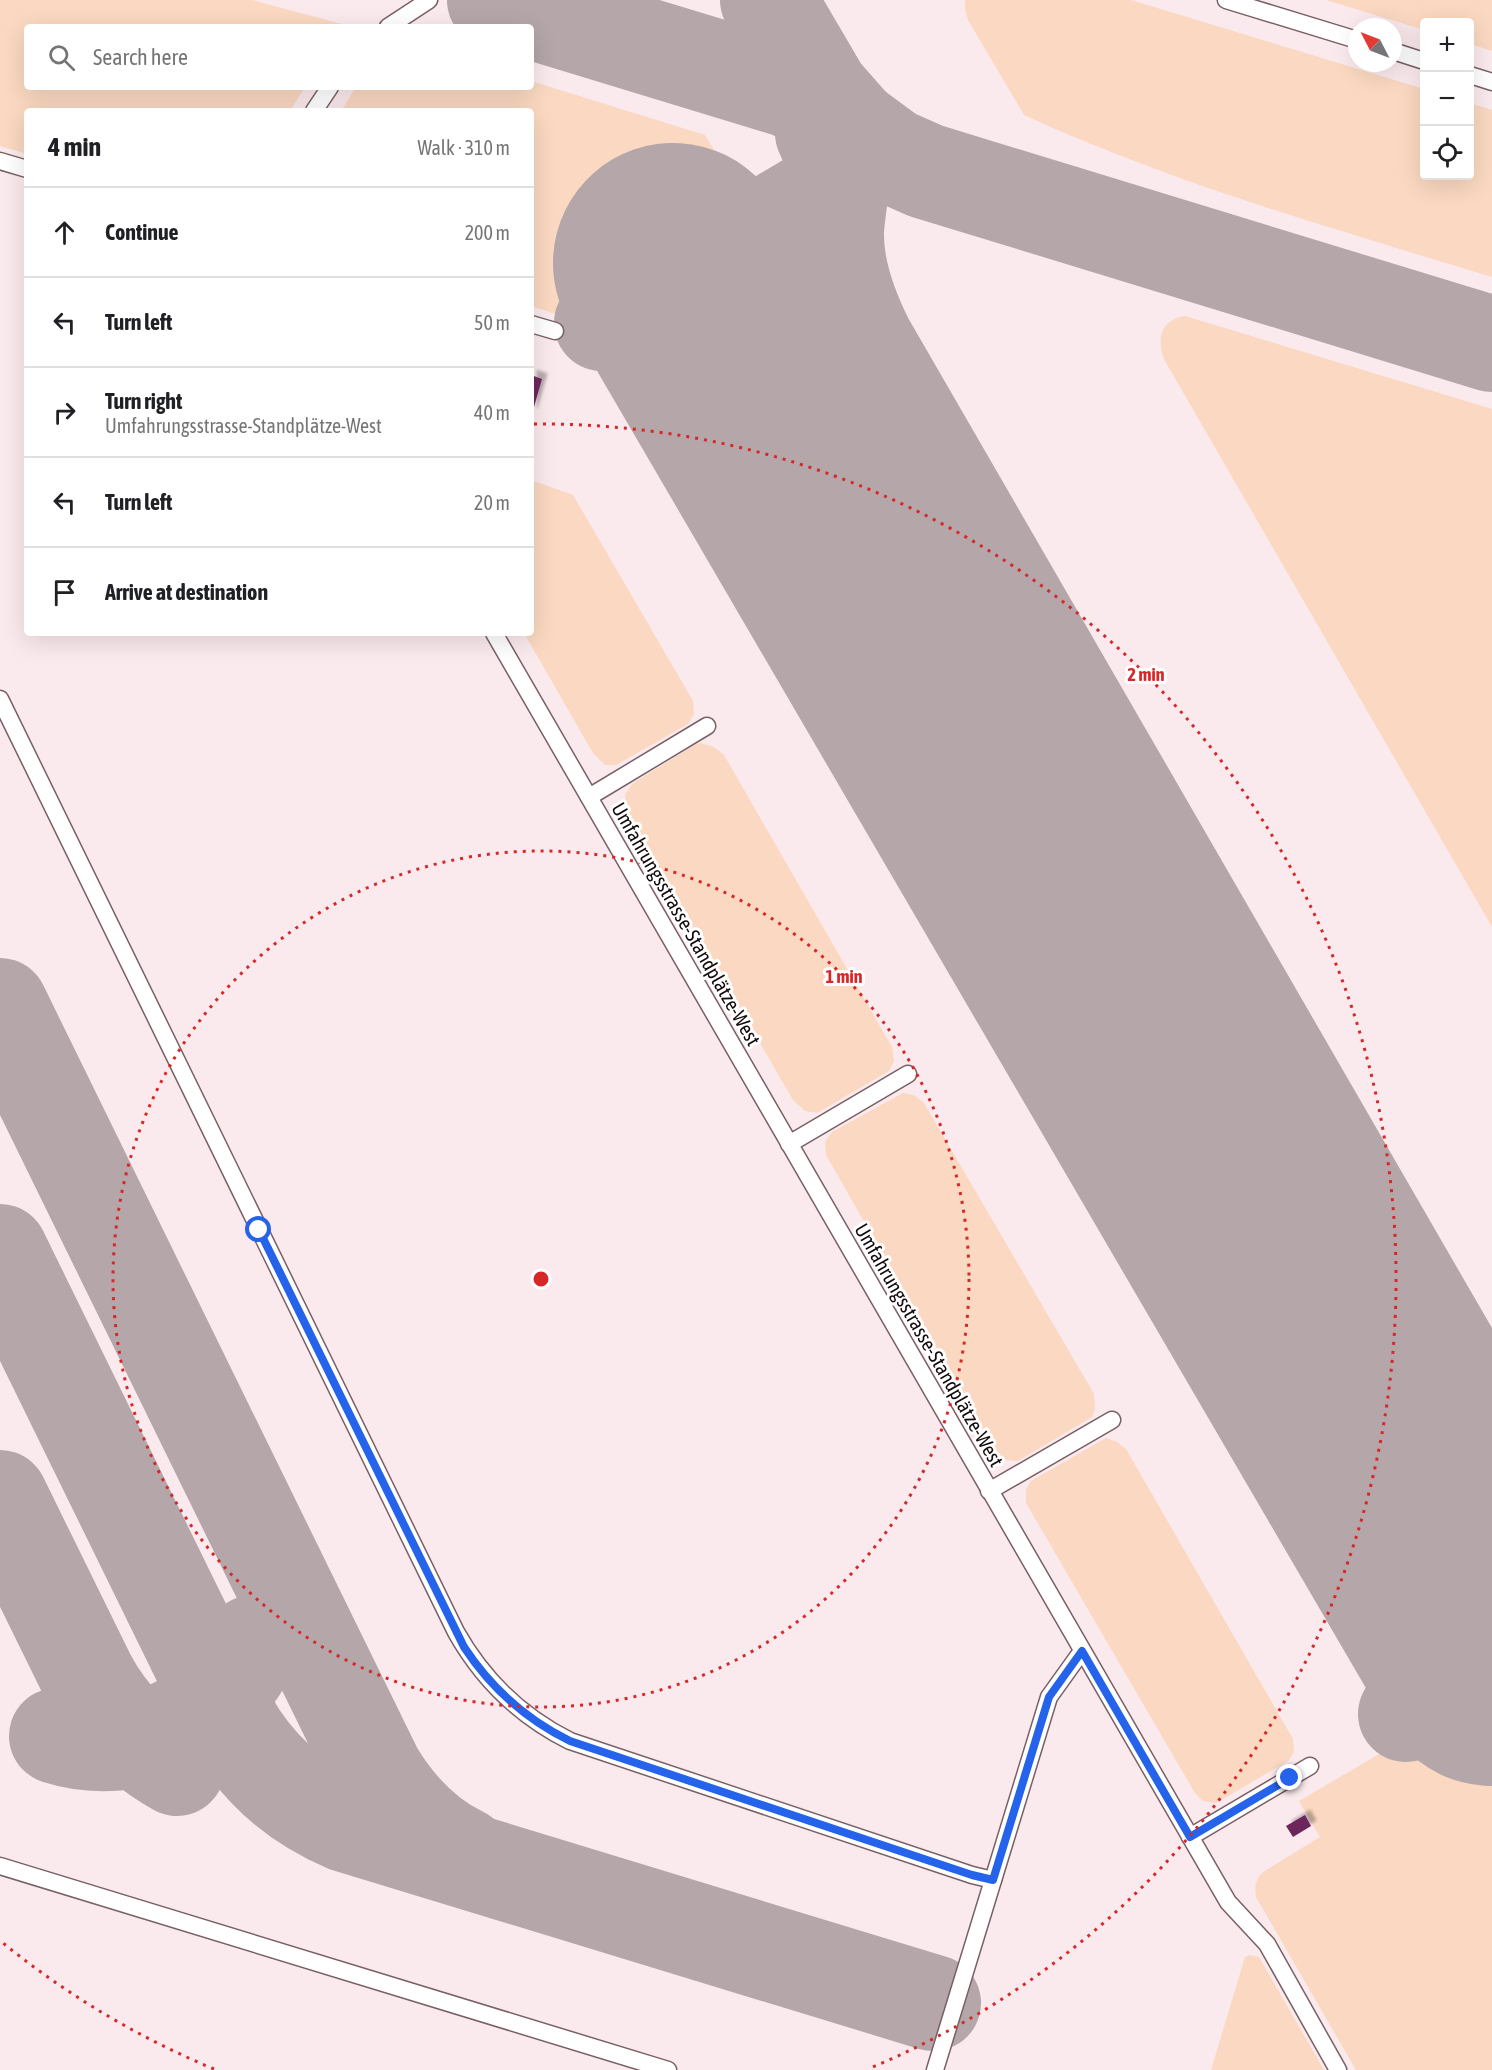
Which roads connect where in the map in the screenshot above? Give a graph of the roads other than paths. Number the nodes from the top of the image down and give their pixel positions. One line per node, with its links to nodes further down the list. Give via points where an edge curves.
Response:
1 (429, 0): 3 (lane)
2 (1226, 0): 4 (lane)
3 (393, 24)
4 (1348, 37)
5 (1402, 54): 6 (lane)
6 (1420, 59)
7 (1474, 76): 8 (lane)
8 (1492, 82)
9 (328, 90): 10 (lane)
10 (316, 108)
11 (0, 161): 12 (lane)
12 (24, 168)
13 (534, 325): 14 (lane)
14 (555, 331)
15 (496, 636): 18 (lane, Umfahrungsstrasse-Standplätze-West)
16 (0, 699): 27 (lane, via 456,1632 482,1673 516,1707 570,1741)
17 (707, 726): 18 (lane)
18 (589, 797): 20 (lane, Umfahrungsstrasse-Standplätze-West)
19 (908, 1074): 20 (lane)
20 (789, 1144): 22 (lane, Umfahrungsstrasse-Standplätze-West)
21 (1112, 1420): 22 (lane)
22 (989, 1491): 23 (lane, Umfahrungsstrasse-Standplätze-West)
23 (1082, 1651): 25 (lane, Umfahrungsstrasse-Standplätze-West); 27 (lane, via 1049,1697)
24 (1310, 1766): 25 (lane)
25 (1190, 1837): 30 (lane, Umfahrungsstrasse-Standplätze-West, via 1228,1902 1267,1944)
26 (0, 1866): 28 (lane)
27 (993, 1880): 29 (lane)
28 (668, 2070)
29 (934, 2070)
30 (1338, 2070)

